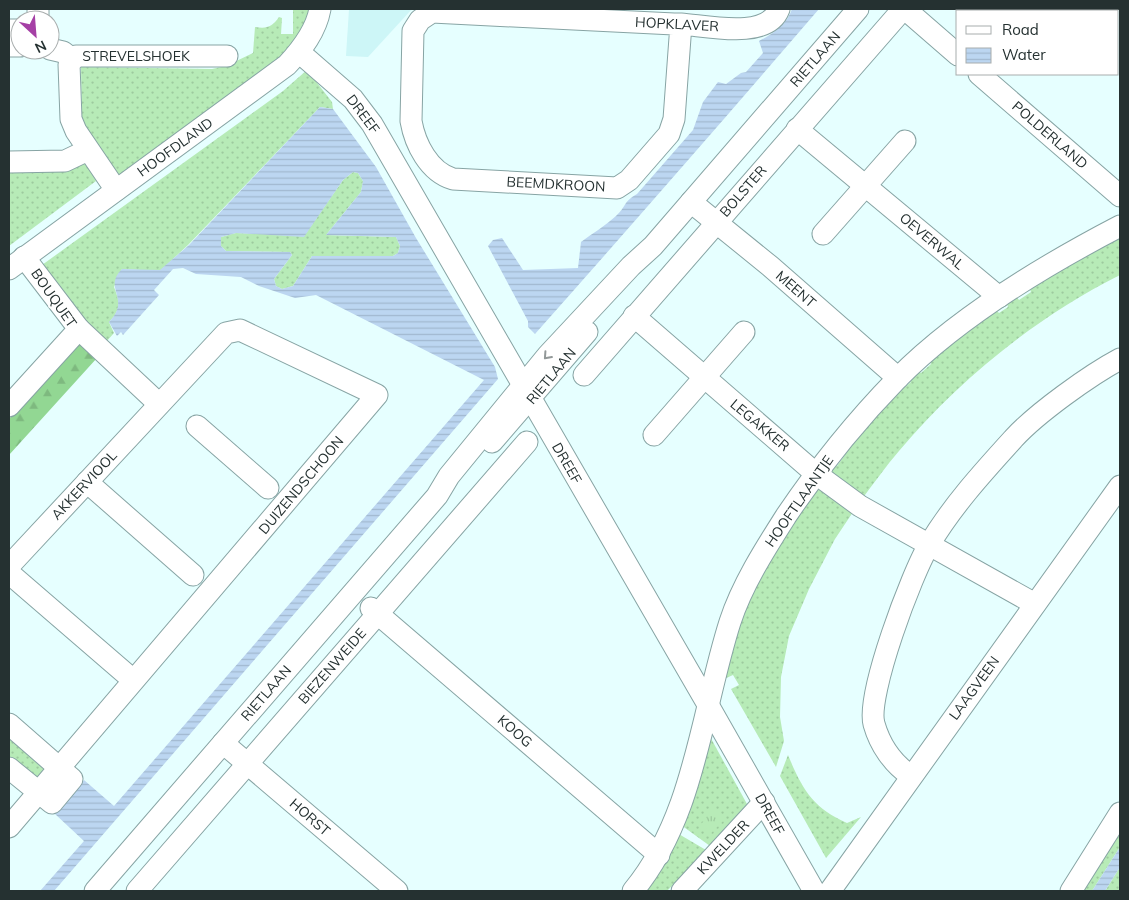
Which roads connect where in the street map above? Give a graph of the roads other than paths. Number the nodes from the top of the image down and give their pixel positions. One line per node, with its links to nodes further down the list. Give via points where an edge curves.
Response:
1 (320, 9): 7 (street, HOOFDLAND, via 314,29)
2 (779, 9): 5 (street, HOPKLAVER, via 769,22 753,29)
3 (858, 9): 21 (street, RIETLAAN)
4 (904, 9): 8 (street); 12 (street, BOLSTER)
5 (681, 24): 16 (street, BEEMDKROON, via 674,119 669,134 630,180 617,188 452,178); 16 (street, HOPKLAVER, via 432,12 420,20 413,31 411,121 413,133)
6 (60, 51): 10 (street)
7 (300, 52): 17 (street, DREEF, via 363,110); 19 (street, HOOFDLAND, via 287,65)
8 (956, 54)
9 (227, 56): 10 (street, STREVELSHOEK)
10 (71, 58): 14 (street, STREVELSHOEK, via 71,119)
11 (980, 75): 20 (street, POLDERLAND)
12 (798, 129): 18 (street, OEVERWAL); 22 (street, BOLSTER)
13 (905, 140): 18 (street)
14 (88, 150): 15 (street, via 65,162); 19 (street, STREVELSHOEK)
15 (9, 162)
16 (432, 168): 17 (street)
17 (405, 183): 35 (street, DREEF)
18 (866, 185): 24 (street); 26 (street, OEVERWAL)
19 (116, 190): 25 (street, HOOFDLAND)
20 (1120, 196)
21 (691, 202): 22 (street, MEENT); 35 (street, RIETLAAN, via 631,266)
22 (716, 222): 27 (street, BOLSTER); 34 (street, MEENT)
23 (1120, 226): 26 (street, HOOFTLAANTJE)
24 (823, 234)
25 (17, 263): 28 (street, BOUQUET)
26 (999, 297): 34 (street, HOOFTLAANTJE)
27 (634, 316): 32 (street, BOLSTER); 33 (street, LEGAKKER)
28 (79, 329): 36 (street); 37 (street, BOUQUET)
29 (744, 332): 33 (street)
30 (251, 335): 36 (street, AKKERVIOOL, via 240,330 226,333); 51 (street, DUIZENDSCHOON, via 377,395)
31 (1120, 359): 45 (street, via 1058,401 1015,437 966,493)
32 (584, 375)
33 (704, 378): 39 (street); 41 (street, LEGAKKER)
34 (898, 378): 41 (street, HOOFTLAANTJE)
35 (526, 393): 52 (street, DREEF); 54 (street, RIETLAAN, via 449,476 437,496)
36 (159, 404): 42 (street, AKKERVIOOL)
37 (9, 406)
38 (196, 426): 44 (street)
39 (654, 435)
40 (527, 442): 50 (street, BIEZENWEIDE)
41 (815, 472): 45 (street, LEGAKKER, via 860,506); 52 (street, HOOFTLAANTJE, via 763,552 731,619)
42 (87, 482): 46 (street, AKKERVIOOL); 48 (street)
43 (1120, 486): 49 (street, LAAGVEEN)
44 (268, 488)
45 (928, 546): 49 (street, LEGAKKER); 58 (street, via 888,643 874,701 874,723 885,749 899,768)
46 (9, 566)
47 (9, 573): 51 (street)
48 (193, 575)
49 (1034, 604): 58 (street, LAAGVEEN)
50 (375, 610): 55 (street, BIEZENWEIDE); 63 (street, KOOG)
51 (133, 680): 56 (street, DUIZENDSCHOON)
52 (707, 703): 60 (street, DREEF); 63 (street, HOOFTLAANTJE, via 687,785 674,825)
53 (9, 724): 56 (street)
54 (223, 743): 55 (street, HORST); 64 (street, RIETLAAN)
55 (246, 763): 65 (street, BIEZENWEIDE); 66 (street, HORST)
56 (61, 767): 59 (street, DUIZENDSCHOON)
57 (9, 768): 59 (street)
58 (911, 776): 70 (street, LAAGVEEN)
59 (38, 793): 62 (street, DUIZENDSCHOON)
60 (764, 802): 68 (street, KWELDER); 69 (street, DREEF)
61 (1120, 813): 71 (street)
62 (13, 823)
63 (658, 855): 67 (street, HOOFTLAANTJE)
64 (95, 891)
65 (138, 891)
66 (397, 891)
67 (633, 891)
68 (682, 891)
69 (814, 891)
70 (830, 891)
71 (1071, 891)

